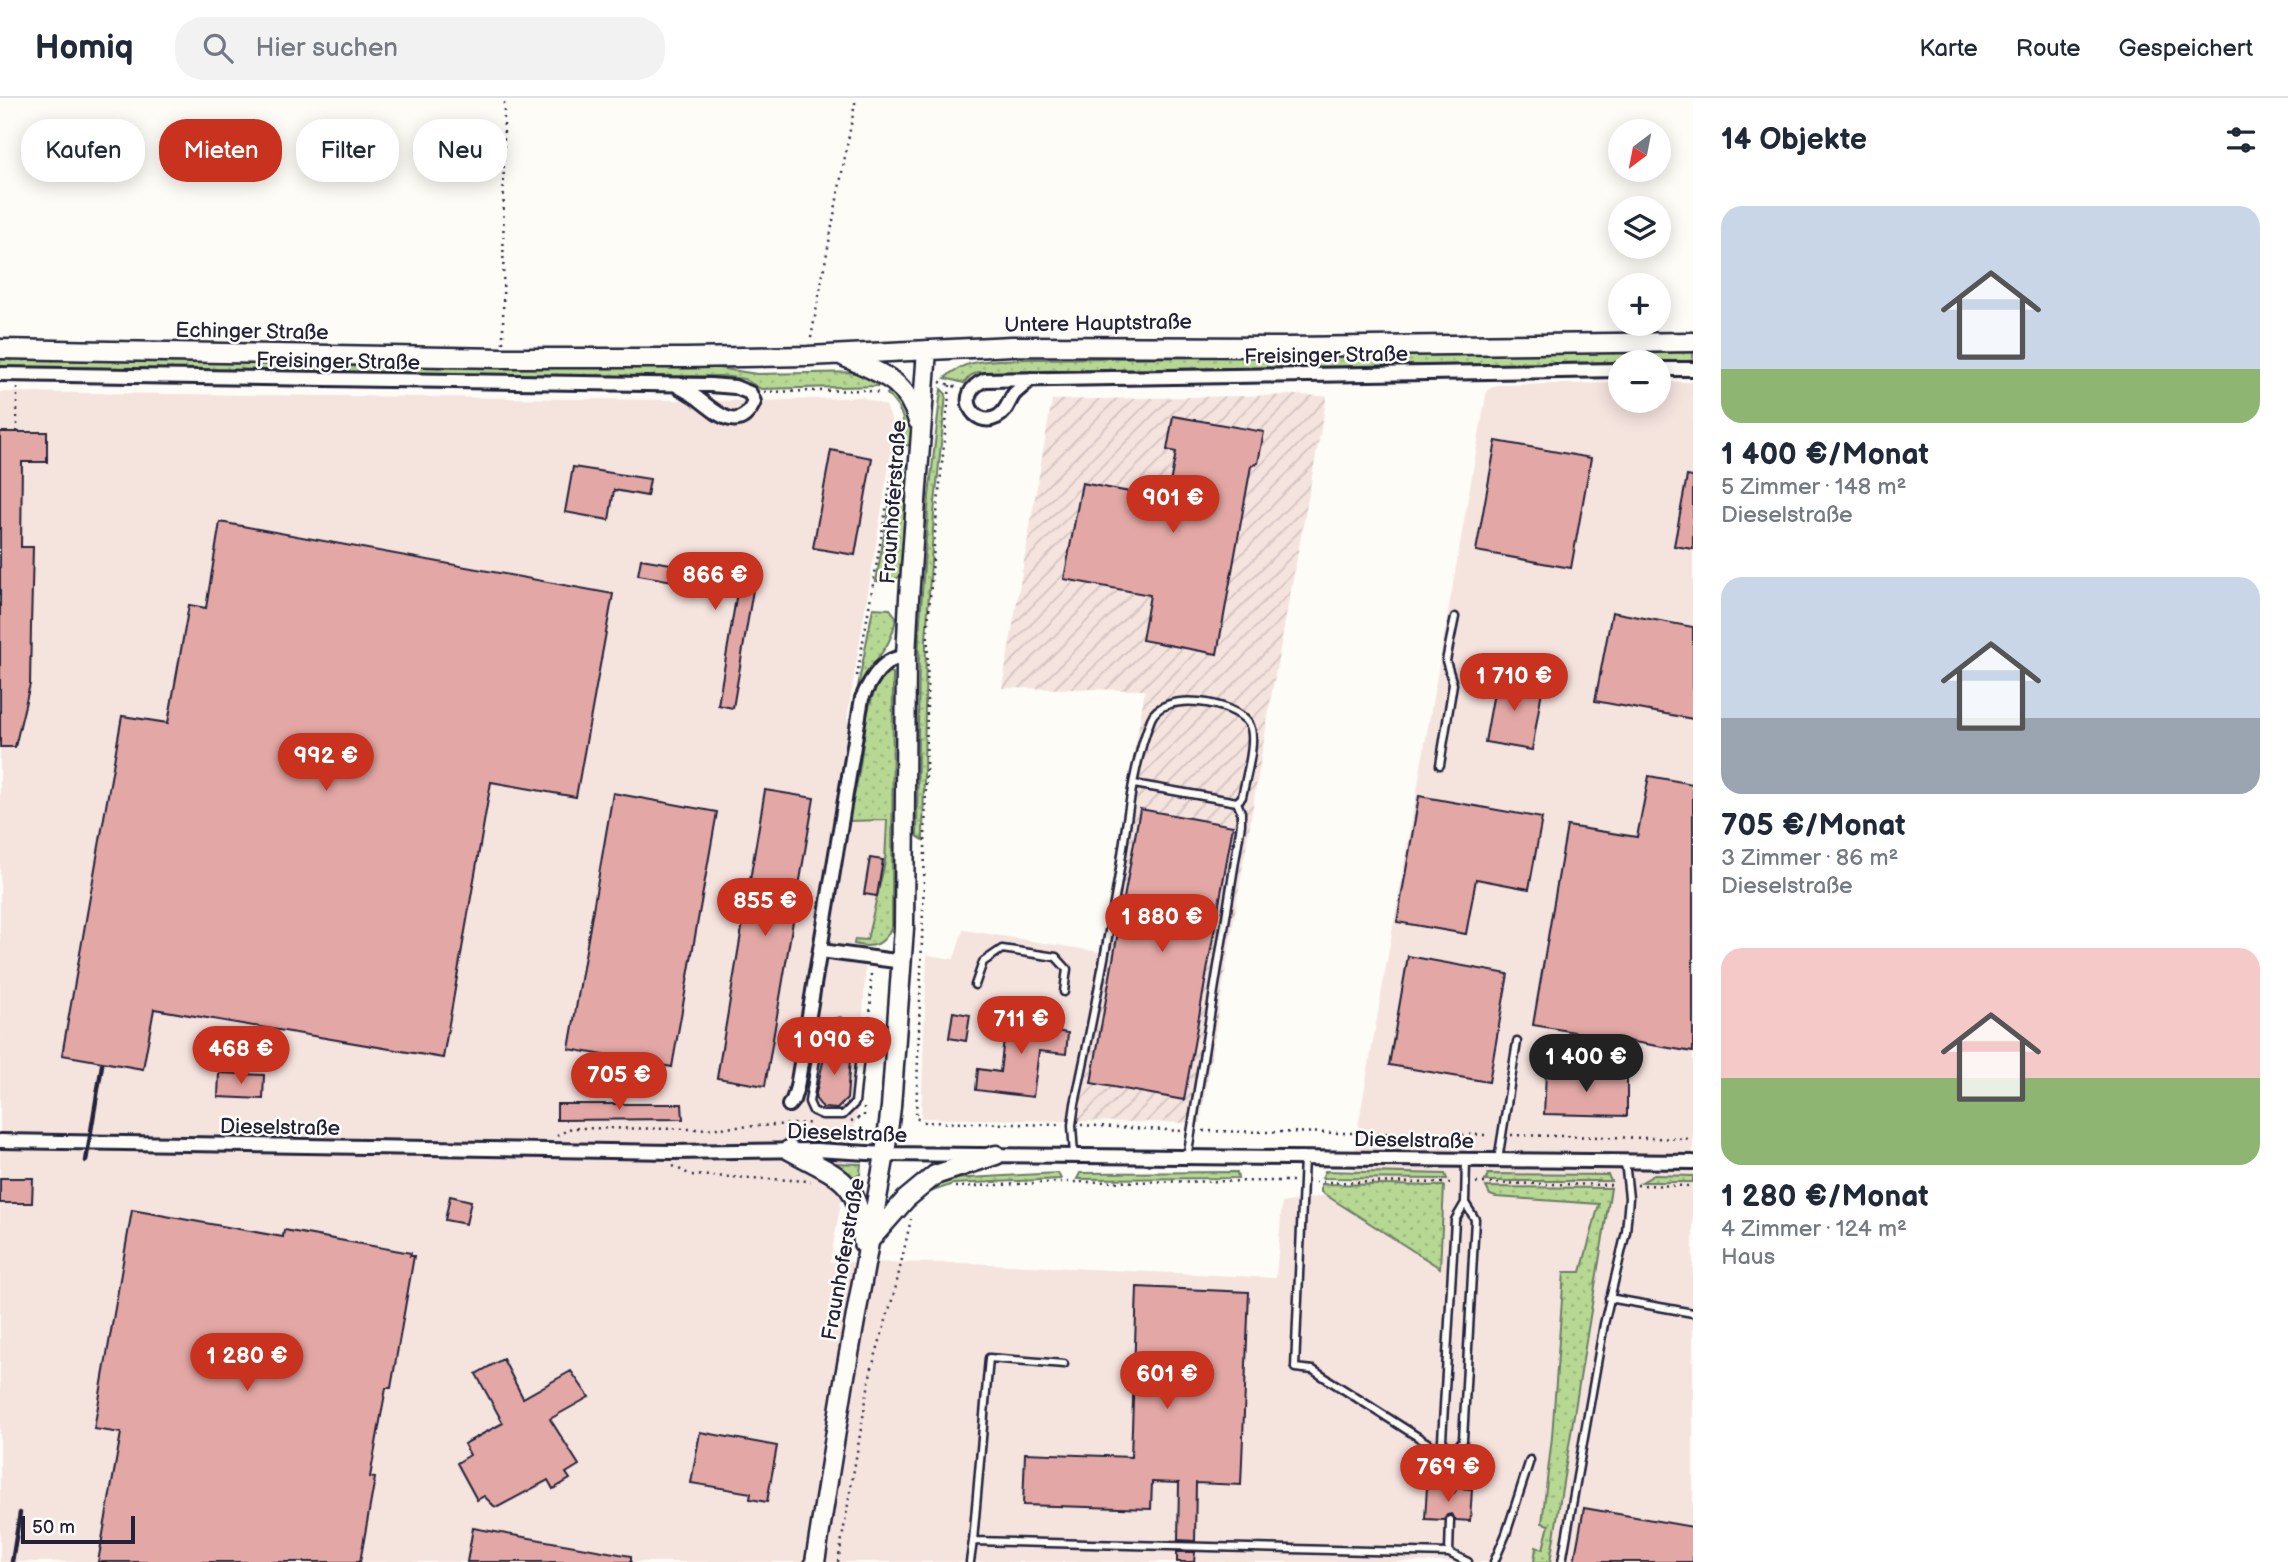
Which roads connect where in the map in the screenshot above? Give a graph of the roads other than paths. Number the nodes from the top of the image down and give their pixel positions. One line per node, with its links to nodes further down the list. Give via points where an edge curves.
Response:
1 (1693, 342): 3 (main road, Untere Hauptstraße)
2 (0, 349): 5 (main road, Echinger Straße)
3 (928, 350): 4 (main road, Untere Hauptstraße); 12 (main road, Fraunhoferstraße)
4 (840, 354): 5 (main road, Untere Hauptstraße); 12 (main road, via 887,386 907,392)
5 (503, 358)
6 (1671, 369): 7 (street)
7 (1693, 369)
8 (1608, 370): 10 (street, Freisinger Straße)
9 (0, 374): 11 (street, Freisinger Straße)
10 (1031, 379): 10 (street, Freisinger Straße, via 999,416 988,419 969,408 968,397 975,384)
11 (676, 385): 11 (street, Freisinger Straße, via 735,387 750,393 754,402 749,414 726,418)
12 (921, 431): 14 (main road, Fraunhoferstraße)
13 (1455, 617): 15 (lane, via 1446,661 1454,684)
14 (906, 657): 18 (street, via 896,657 878,671 862,698); 19 (main road, Fraunhoferstraße)
15 (1440, 765)
16 (1134, 785): 17 (lane); 17 (lane, via 1152,715 1166,704 1223,705 1250,725 1252,740 1242,797); 29 (lane, via 1072,1125)
17 (1237, 802): 30 (lane, via 1241,824)
18 (821, 951): 19 (street); 24 (street, via 797,1087)
19 (903, 962): 27 (main road, Fraunhoferstraße)
20 (975, 985): 21 (lane, via 983,962 1002,949 1056,957 1067,969)
21 (1063, 992)
22 (840, 1023): 22 (lane, via 825,1026 820,1033 809,1102 813,1111 822,1115 843,1115 855,1103 861,1045)
23 (1517, 1042): 33 (lane)
24 (789, 1105)
25 (0, 1141): 26 (street, Dieselstraße)
26 (789, 1150): 27 (street, Dieselstraße); 38 (main road, via 847,1184 862,1226)
27 (885, 1154): 28 (street, Dieselstraße); 37 (main road, Fraunhoferstraße)
28 (996, 1155): 29 (street, Dieselstraße); 37 (main road, via 935,1175 906,1199)
29 (1074, 1156): 30 (street, Dieselstraße)
30 (1188, 1158): 31 (street, Dieselstraße)
31 (1304, 1158): 32 (street, Dieselstraße); 42 (lane, via 1295,1368 1312,1370)
32 (1466, 1159): 33 (street, Dieselstraße); 36 (lane)
33 (1498, 1160): 34 (street, Dieselstraße)
34 (1625, 1161): 35 (street, Dieselstraße); 39 (lane, via 1629,1211)
35 (1693, 1162)
36 (1465, 1203): 42 (lane, via 1455,1220 1442,1440); 42 (lane, via 1475,1219 1474,1247 1463,1440)
37 (869, 1241): 38 (main road, Fraunhoferstraße)
38 (864, 1268): 48 (main road, Fraunhoferstraße)
39 (1609, 1298): 40 (lane); 52 (lane)
40 (1693, 1313)
41 (1065, 1364): 46 (lane, via 989,1358)
42 (1452, 1454): 44 (lane)
43 (1530, 1460): 51 (lane)
44 (1451, 1488)
45 (1450, 1520): 47 (lane)
46 (973, 1541): 47 (lane); 49 (lane)
47 (1449, 1552): 50 (lane)
48 (815, 1562)
49 (970, 1562)
50 (1468, 1562)
51 (1494, 1562)
52 (1562, 1562)

